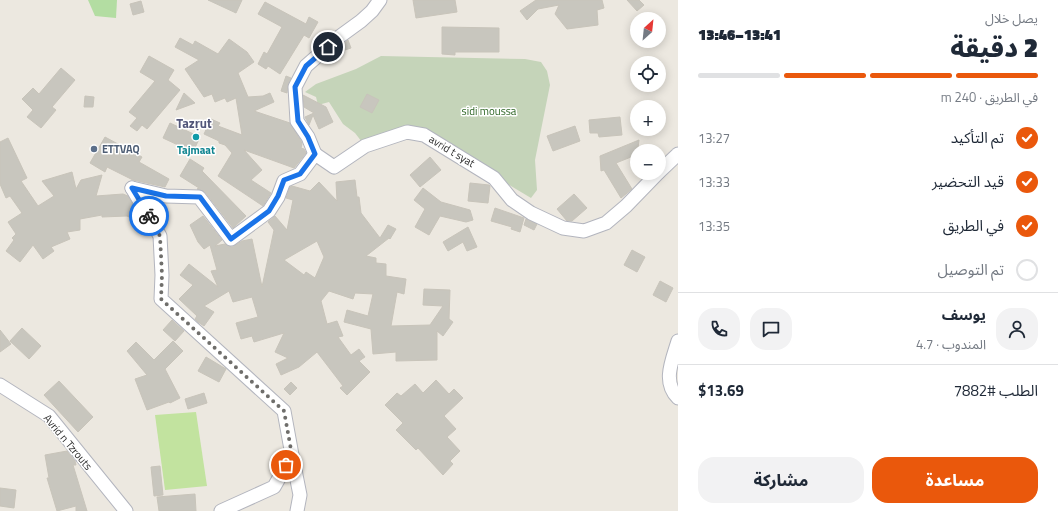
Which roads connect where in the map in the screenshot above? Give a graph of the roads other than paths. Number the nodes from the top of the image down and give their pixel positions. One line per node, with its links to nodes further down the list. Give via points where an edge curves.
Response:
1 (380, 0): 2 (street, via 372,12 306,66 295,87 298,121)
2 (315, 154): 5 (street, avrid t syat, via 334,166 365,146 407,132 424,134 494,178 512,200 531,213 563,228 584,231 606,223); 9 (street, via 300,174 284,180 269,211 231,239 200,197 166,196 132,188 160,236 161,299 284,411)
3 (678, 154): 4 (street, avrid t syat)
4 (666, 166)
5 (652, 180)
6 (678, 341): 8 (street, via 668,379 672,392)
7 (0, 385): 10 (street, Avrid n Tzrouts, via 49,416)
8 (678, 398)
9 (292, 455): 11 (street, via 274,486); 12 (street, via 300,495)
10 (126, 511)
11 (221, 511)
12 (297, 511)

